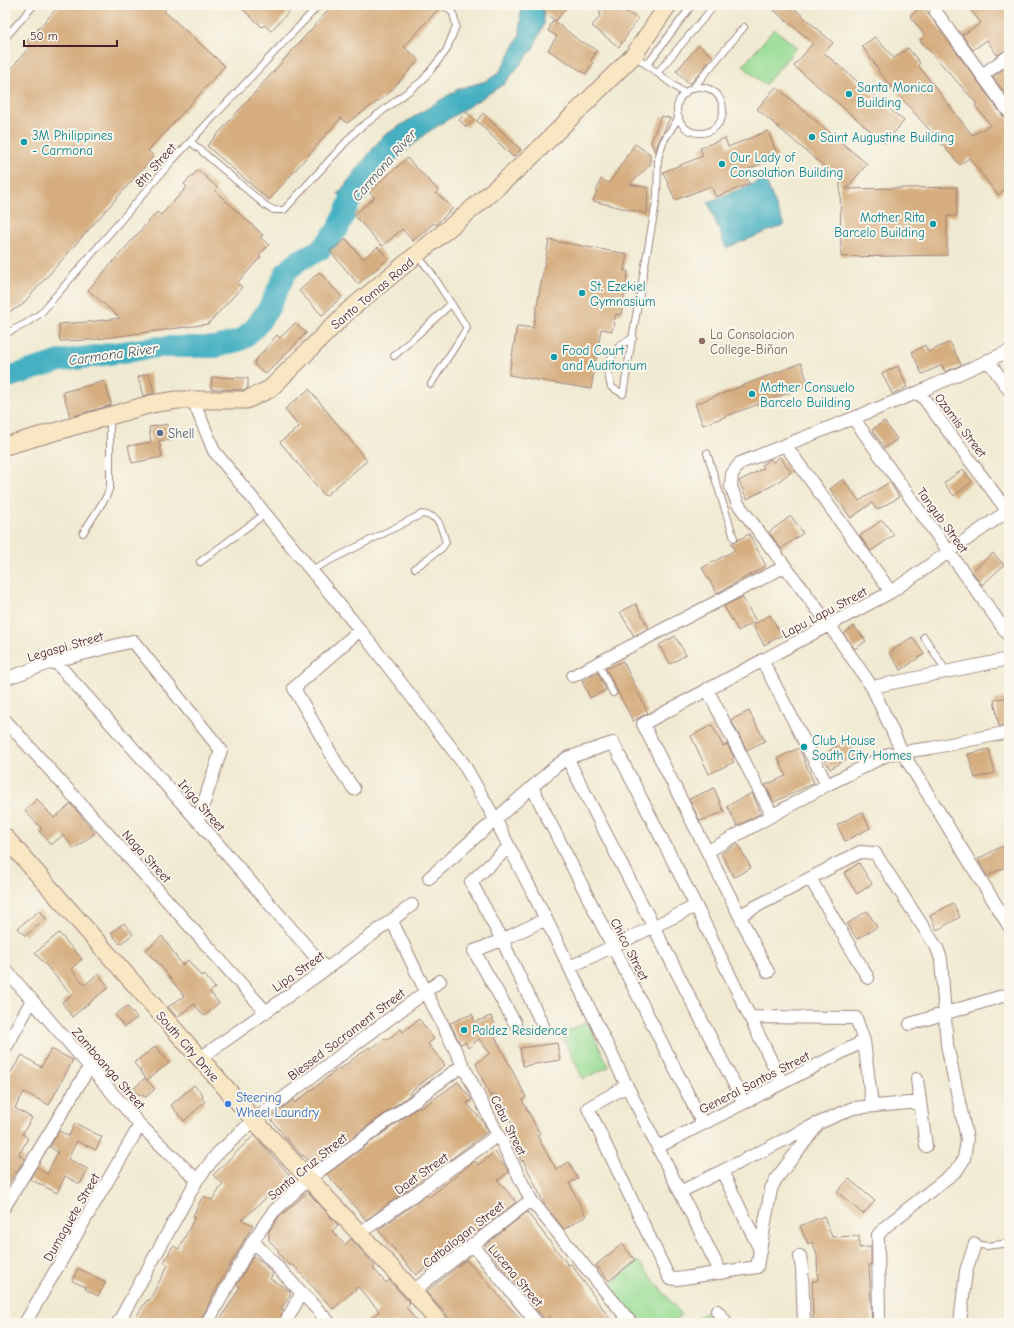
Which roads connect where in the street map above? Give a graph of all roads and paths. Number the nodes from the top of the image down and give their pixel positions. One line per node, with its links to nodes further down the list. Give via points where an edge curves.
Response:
1 (34, 5): 9 (lane)
2 (319, 5): 19 (lane, 8th Street)
3 (444, 5): 19 (lane, via 453,14 456,26 446,51 422,81 356,131 284,210 274,210 266,206)
4 (668, 5): 10 (street, Santo Tomas Road)
5 (692, 5): 12 (lane)
6 (715, 5): 13 (lane)
7 (936, 12): 14 (street)
8 (744, 27): 15 (lane)
9 (5, 38)
10 (634, 55): 12 (lane); 20 (street, Santo Tomas Road, via 529,159)
11 (1009, 56): 14 (street)
12 (647, 65): 13 (lane)
13 (657, 73): 16 (lane)
14 (982, 75): 17 (street)
15 (693, 88): 16 (lane); 18 (lane, via 707,88 719,96 723,109 719,123 708,131 694,132 687,128)
16 (684, 94): 18 (lane, via 678,103)
17 (1009, 112)
18 (679, 117): 23 (lane, via 663,142 658,159 657,197)
19 (191, 142): 22 (lane, 8th Street, via 41,313)
20 (417, 255): 21 (lane); 30 (street, Santo Tomas Road, via 348,311 270,388 246,400)
21 (451, 304): 25 (lane); 27 (lane, via 468,328)
22 (5, 334)
23 (633, 338): 23 (lane, via 632,345 623,394 612,387 606,365 620,345)
24 (1009, 351): 26 (street)
25 (394, 356)
26 (988, 360): 28 (street); 29 (street)
27 (431, 384)
28 (1009, 390)
29 (919, 392): 32 (street); 38 (street, Ozamis Street)
30 (193, 400): 31 (street, Santo Tomas Road, via 151,404); 39 (street, via 214,451)
31 (110, 415): 33 (street, Santo Tomas Road); 40 (lane, via 110,487)
32 (854, 420): 34 (street); 42 (street, Tangub Street)
33 (5, 446)
34 (786, 446): 36 (street, via 740,463 732,474); 47 (street)
35 (707, 453): 37 (lane)
36 (731, 482): 37 (lane); 44 (street, via 738,504)
37 (717, 486): 41 (lane)
38 (1009, 511): 42 (street, Lapu Lapu Street)
39 (265, 514): 43 (lane); 46 (street)
40 (83, 533)
41 (734, 538)
42 (949, 553): 47 (street, Lapu Lapu Street); 50 (street, Tangub Street)
43 (200, 562)
44 (784, 567): 48 (street); 55 (street)
45 (415, 568): 46 (lane, via 442,548 446,542 438,519 432,515 422,514)
46 (311, 570): 49 (street)
47 (891, 592): 48 (street, Lapu Lapu Street)
48 (830, 626): 53 (street, Lapu Lapu Street); 59 (street)
49 (360, 630): 68 (street, via 294,688 339,768); 70 (street, via 463,763)
50 (1009, 636)
51 (924, 637): 56 (lane)
52 (1009, 659): 56 (street)
53 (762, 660): 60 (street, Lapu Lapu Street); 66 (street)
54 (56, 662): 58 (street, Legaspi Street); 71 (street, Iriga Street); 71 (street, Legaspi Street, via 133,641 221,750)
55 (598, 662): 57 (street); 61 (lane)
56 (947, 672): 59 (street)
57 (573, 676)
58 (5, 678)
59 (872, 687): 64 (street)
60 (707, 689): 69 (street); 74 (street, Lapu Lapu Street, via 643,724)
61 (613, 693)
62 (5, 720): 95 (street, Naga Street, via 126,852)
63 (1009, 732): 64 (street)
64 (902, 752): 66 (street, via 889,754); 82 (street)
65 (567, 758): 67 (street); 78 (street, via 613,743); 83 (street)
66 (826, 786): 69 (street)
67 (532, 787): 70 (street); 85 (street, Chico Street)
68 (354, 789)
69 (772, 815): 74 (street)
70 (495, 819): 73 (street); 75 (street)
71 (198, 820): 88 (street, Iriga Street)
72 (5, 837): 103 (street, South City Drive)
73 (509, 846): 80 (street); 84 (street, via 471,882)
74 (708, 851): 79 (street)
75 (429, 878)
76 (810, 878): 79 (street); 90 (street); 96 (street, via 860,852 875,853 937,948 941,959)
77 (412, 905): 81 (street, Lipa Street)
78 (696, 906): 83 (street); 97 (street)
79 (740, 915): 89 (street)
80 (546, 919): 84 (street); 86 (street)
81 (392, 921): 88 (street, Lipa Street); 92 (street, Cebu Street)
82 (1009, 926)
83 (652, 927): 85 (street); 110 (street)
84 (502, 940): 98 (street, via 474,950); 100 (street)
85 (612, 946): 86 (street); 114 (street, Chico Street)
86 (570, 967): 108 (street)
87 (5, 969): 94 (street, Zamboanga Street)
88 (326, 969): 95 (street, Lipa Street)
89 (768, 972)
90 (868, 978)
91 (440, 981): 92 (street, Blessed Sacrament Street)
92 (426, 992): 104 (street, Cebu Street); 112 (street, Blessed Sacrament Street)
93 (1009, 994): 96 (street)
94 (32, 1000): 102 (street); 105 (street, Zamboanga Street)
95 (266, 1012): 103 (street, Lipa Street)
96 (944, 1014): 99 (street); 146 (street, via 947,1045 966,1130 966,1150 957,1170 878,1235)
97 (750, 1017): 101 (street, via 856,1018); 107 (street)
98 (514, 1023)
99 (910, 1024)
100 (544, 1026)
101 (864, 1041): 107 (street, General Santos Street); 111 (street)
102 (5, 1049)
103 (199, 1059): 112 (street, South City Drive)
104 (463, 1065): 116 (street, Cebu Street); 120 (street, Santa Cruz Street)
105 (89, 1068): 115 (street, Zamboanga Street); 124 (street)
106 (917, 1079): 109 (street)
107 (782, 1083): 110 (street, General Santos Street)
108 (627, 1086): 118 (street); 132 (street, via 588,1108 669,1278)
109 (920, 1102): 111 (street); 117 (street)
110 (744, 1103): 114 (street, General Santos Street)
111 (872, 1106): 113 (street, via 843,1111)
112 (254, 1120): 120 (street, South City Drive); 121 (street, Blessed Sacrament Street, via 217,1154)
113 (819, 1123): 119 (street); 130 (street, via 771,1189)
114 (703, 1124): 118 (street, General Santos Street)
115 (140, 1125): 121 (street, Zamboanga Street); 136 (street, Dumaguete Street)
116 (498, 1135): 123 (street, Cebu Street); 125 (street, Daet Street)
117 (926, 1146)
118 (658, 1147): 122 (street)
119 (722, 1171): 122 (street); 130 (street)
120 (310, 1178): 125 (street, South City Drive); 126 (street, Santa Cruz Street, via 273,1212)
121 (197, 1180): 137 (street, Blessed Sacrament Street)
122 (680, 1192): 132 (street)
123 (531, 1200): 128 (street, Catbalogan Street); 143 (street, Cebu Street)
124 (5, 1206)
125 (360, 1233): 133 (street, South City Drive)
126 (253, 1241): 134 (street); 138 (street, Santa Cruz Street)
127 (1009, 1243): 129 (lane, via 988,1246)
128 (472, 1244): 133 (street, Catbalogan Street); 142 (street, Lucena Street)
129 (975, 1244): 147 (street, via 966,1271)
130 (760, 1250): 132 (street, via 756,1267)
131 (800, 1256): 145 (street)
132 (720, 1273)
133 (412, 1291): 141 (street, South City Drive)
134 (301, 1294): 139 (street); 140 (street)
135 (718, 1311): 144 (street)
136 (25, 1323)
137 (118, 1323)
138 (207, 1323)
139 (285, 1323)
140 (330, 1323)
141 (439, 1323)
142 (537, 1323)
143 (631, 1323)
144 (727, 1323)
145 (804, 1323)
146 (879, 1323)
147 (960, 1323)

